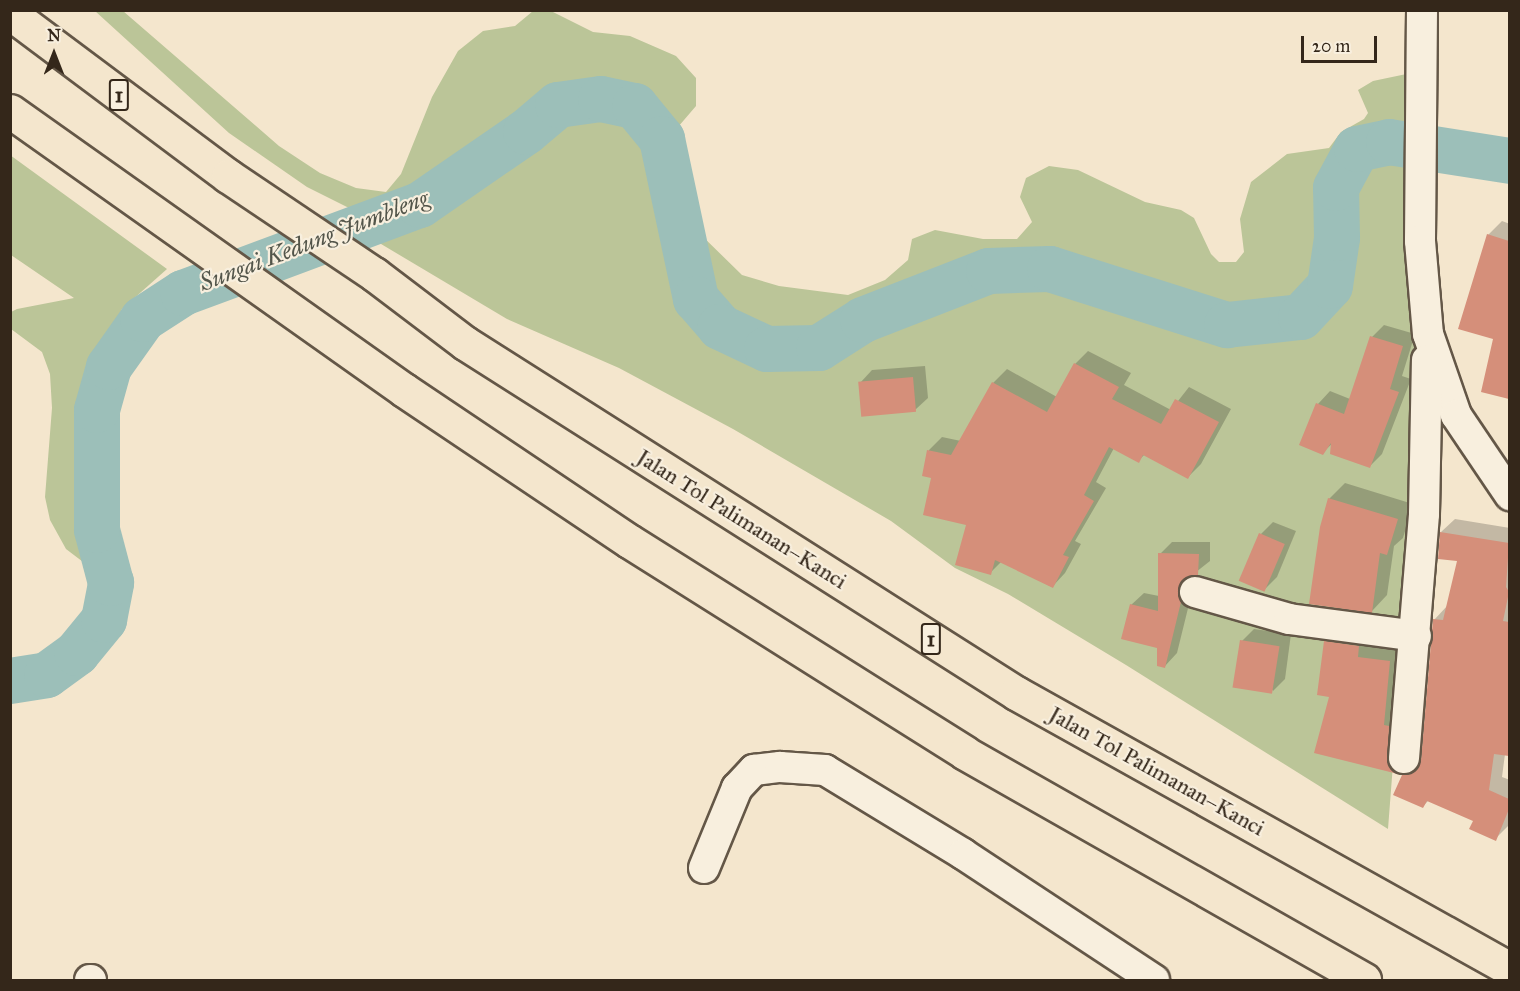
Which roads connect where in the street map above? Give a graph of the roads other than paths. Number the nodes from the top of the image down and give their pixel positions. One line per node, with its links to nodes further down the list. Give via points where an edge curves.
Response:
1 (1422, 10): 4 (street, via 1420,241)
2 (10, 13): 11 (highway, Jalan Tol Palimanan–Kanci / 1, via 228,176 374,274 465,343 1016,693)
3 (10, 111): 13 (highway, via 629,541 955,747)
4 (1428, 334): 5 (street, via 1456,415); 8 (street, via 1424,514)
5 (1500, 465): 6 (street)
6 (1509, 495)
7 (1195, 592): 8 (street, via 1289,619)
8 (1416, 636): 9 (street)
9 (1404, 758)
10 (704, 868): 12 (street, via 736,788 754,770 780,766 825,770 963,854)
11 (1509, 969)
12 (1154, 981)
13 (1364, 981)

